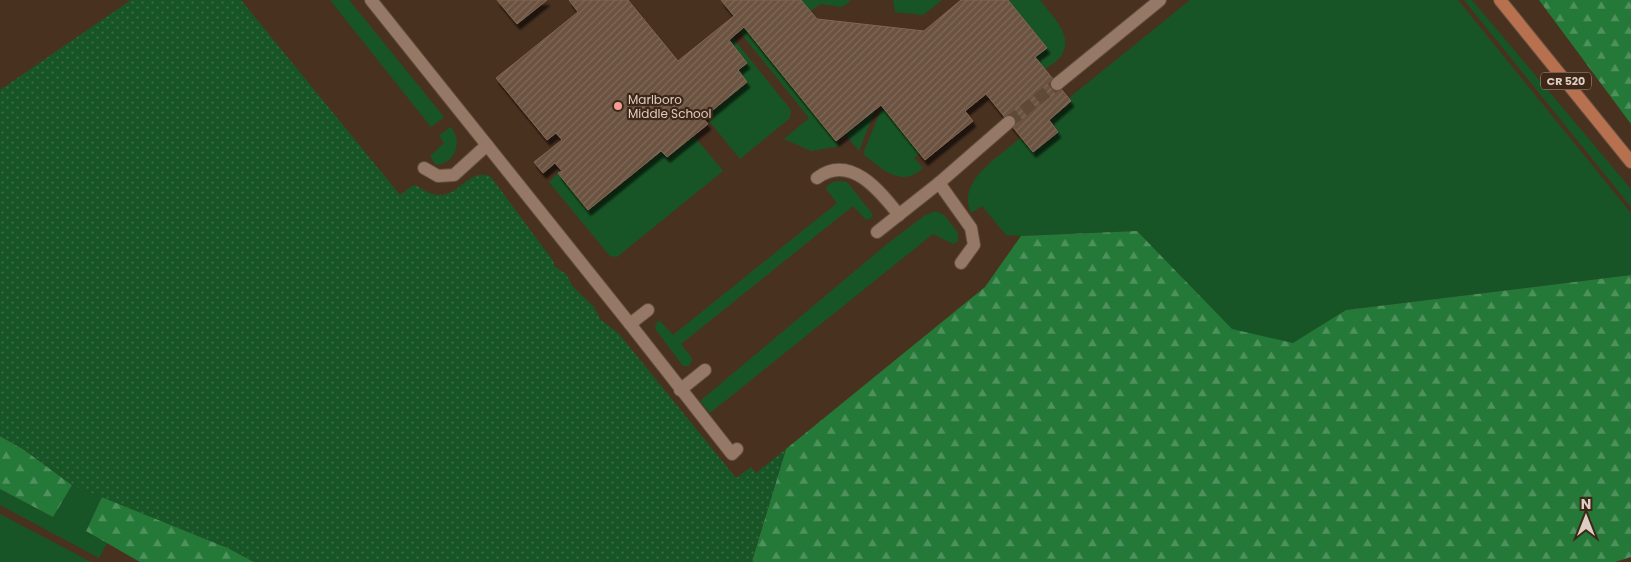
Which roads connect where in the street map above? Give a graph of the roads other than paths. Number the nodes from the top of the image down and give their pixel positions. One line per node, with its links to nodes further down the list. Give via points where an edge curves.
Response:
1 (371, 0): 6 (lane)
2 (1500, 0): 7 (main road, CR 520)
3 (1152, 2): 4 (lane)
4 (1057, 84)
5 (1009, 122): 10 (lane)
6 (487, 145): 8 (lane, via 454,175 438,176); 15 (lane)
7 (1631, 162)
8 (424, 168)
9 (817, 178): 11 (lane, via 841,169 855,173 872,184)
10 (939, 183): 11 (lane); 13 (lane, via 971,228 974,245)
11 (899, 216): 12 (lane)
12 (877, 232)
13 (961, 262)
14 (648, 310): 15 (lane)
15 (630, 324): 17 (lane)
16 (705, 370): 17 (lane)
17 (680, 390): 18 (lane, via 732,454)
18 (737, 449)

